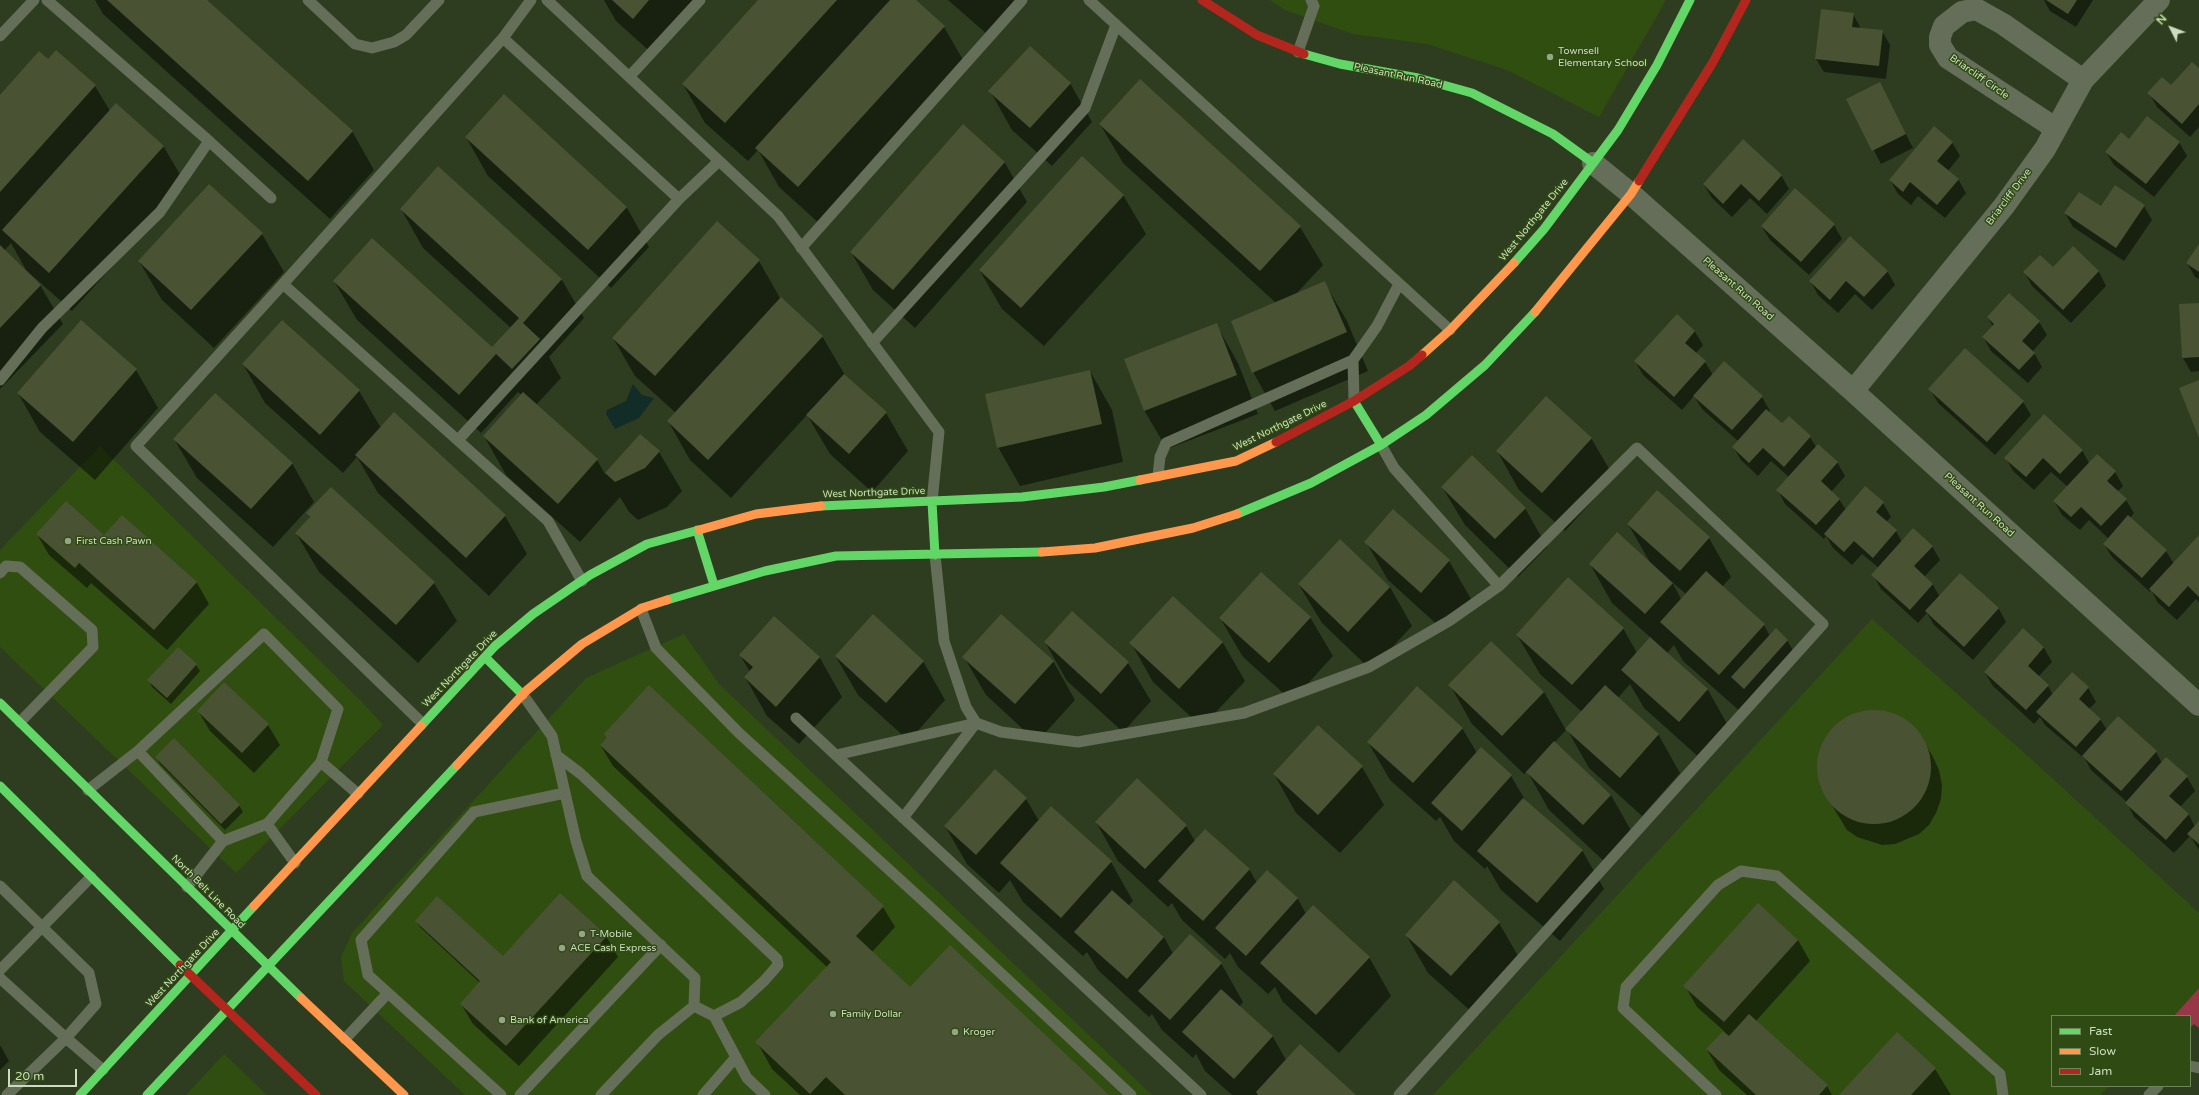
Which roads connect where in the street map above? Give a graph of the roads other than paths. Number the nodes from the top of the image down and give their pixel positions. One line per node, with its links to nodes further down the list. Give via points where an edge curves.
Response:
1 (34, 0): 16 (lane)
2 (47, 0): 22 (lane)
3 (308, 0): 4 (lane, via 355,44 372,48 394,42 406,34)
4 (439, 0)
5 (531, 0): 17 (lane)
6 (547, 0): 19 (lane)
7 (700, 0): 19 (lane)
8 (1022, 0): 28 (lane)
9 (1089, 0): 15 (lane)
10 (1202, 0): 18 (main road, Pleasant Run Road, via 1257,35)
11 (1311, 0): 18 (lane, via 1314,6)
12 (1690, 0): 24 (main road, West Northgate Drive, via 1657,65 1618,130)
13 (1746, 0): 25 (main road, via 1713,62)
14 (2159, 0): 20 (street, Briarcliff Drive)
15 (1116, 25): 30 (lane); 32 (lane, via 1085,108)
16 (0, 36)
17 (503, 38): 27 (lane); 29 (lane)
18 (1298, 52): 24 (main road, Pleasant Run Road, via 1340,64 1418,78 1472,93 1553,134)
19 (629, 77): 23 (lane)
20 (2083, 80): 21 (street, Briarcliff Drive); 21 (street, Briarcliff Circle, via 2003,24 1976,9 1962,12 1944,26 1940,45 1948,58)
21 (2056, 128): 35 (street, Briarcliff Drive, via 2045,149 2004,206)
22 (209, 141): 26 (lane); 34 (lane, via 160,212 42,328)
23 (719, 161): 27 (lane); 28 (lane, via 778,216)
24 (1593, 163): 25 (street, Pleasant Run Road); 31 (main road, West Northgate Drive, via 1524,252)
25 (1631, 194): 35 (street, Pleasant Run Road); 38 (main road, via 1548,298 1485,365 1431,411)
26 (271, 198)
27 (679, 199): 37 (lane)
28 (801, 248): 32 (lane)
29 (282, 284): 37 (lane); 54 (lane, via 136,446)
30 (1399, 284): 31 (lane); 33 (lane, via 1377,326)
31 (1450, 330): 36 (main road, West Northgate Drive, via 1409,366)
32 (872, 343): 40 (lane, via 940,432)
33 (1353, 360): 36 (lane); 39 (lane, via 1166,443 1160,457)
34 (0, 380)
35 (1853, 390): 51 (street, Pleasant Run Road)
36 (1354, 400): 38 (main road); 39 (main road, West Northgate Drive, via 1236,461)
37 (458, 440): 44 (lane, via 548,521)
38 (1381, 446): 42 (main road, via 1311,483 1261,505 1193,528 1095,548 1015,554); 46 (lane, via 1394,468)
39 (1158, 476): 40 (main road, West Northgate Drive, via 1104,487 1022,497)
40 (932, 502): 41 (main road, West Northgate Drive, via 828,505 777,511); 42 (main road)
41 (697, 530): 44 (main road, West Northgate Drive, via 647,544); 45 (main road)
42 (935, 555): 45 (main road, via 836,556); 55 (lane, via 944,641 966,707)
43 (0, 573): 53 (lane, via 6,566 20,567 92,630 93,647)
44 (582, 580): 48 (main road, West Northgate Drive, via 533,614)
45 (714, 585): 47 (main road)
46 (1499, 586): 55 (lane, via 1449,621 1369,667 1244,713 1078,742 1001,732); 99 (lane, via 1637,448 1823,624)
47 (641, 609): 49 (main road, via 582,644); 97 (lane, via 656,648 739,733)
48 (485, 657): 49 (main road); 54 (main road, West Northgate Drive)
49 (523, 695): 57 (lane, via 552,736); 74 (main road)
50 (0, 703): 53 (main road, North Belt Line Road)
51 (2199, 705)
52 (796, 718): 58 (lane)
53 (20, 722): 61 (main road, North Belt Line Road)
54 (422, 723): 63 (main road, West Northgate Drive)
55 (976, 723): 58 (lane); 64 (lane)
56 (138, 751): 59 (lane, via 264,634 338,709); 61 (lane); 66 (lane)
57 (556, 755): 62 (lane); 81 (lane, via 581,774 777,959 778,964 764,981 741,1002)
58 (836, 755): 64 (lane)
59 (321, 762): 63 (lane); 65 (lane)
60 (0, 786): 68 (main road)
61 (88, 790): 70 (main road, North Belt Line Road)
62 (565, 793): 73 (lane, via 587,876); 78 (lane, via 474,812 362,940 368,975)
63 (358, 794): 67 (main road, West Northgate Drive)
64 (903, 818): 98 (lane)
65 (267, 824): 66 (lane); 67 (lane)
66 (224, 841): 70 (lane)
67 (295, 863): 72 (main road, West Northgate Drive)
68 (91, 877): 71 (lane); 76 (main road)
69 (0, 886): 71 (lane)
70 (187, 887): 72 (main road, North Belt Line Road)
71 (42, 928): 75 (lane); 82 (lane, via 89,973 96,1004)
72 (232, 931): 74 (main road, North Belt Line Road); 76 (main road, West Northgate Drive)
73 (661, 945): 79 (lane, via 695,978); 93 (lane)
74 (267, 966): 80 (main road); 83 (main road, North Belt Line Road)
75 (0, 970)
76 (191, 975): 80 (main road); 85 (main road, West Northgate Drive)
77 (0, 978): 82 (lane)
78 (388, 993): 83 (lane); 92 (lane)
79 (694, 1006): 81 (lane); 94 (lane, via 658,1035)
80 (226, 1010): 89 (main road); 90 (main road)
81 (714, 1016): 84 (lane)
82 (66, 1038): 85 (lane); 87 (lane)
83 (345, 1039): 91 (main road, North Belt Line Road)
84 (736, 1058): 95 (lane); 96 (lane, via 747,1078)
85 (103, 1070): 88 (main road, West Northgate Drive)
86 (2157, 1087): 102 (lane)
87 (7, 1095)
88 (80, 1095)
89 (148, 1095)
90 (316, 1095)
91 (404, 1095)
92 (501, 1095)
93 (520, 1095)
94 (601, 1095)
95 (703, 1095)
96 (765, 1095)
97 (1131, 1095)
98 (1201, 1095)
99 (1399, 1095)
100 (1716, 1095): 101 (lane, via 1623,1008 1626,987 1718,885 1741,871 1777,876 2000,1074)
101 (2003, 1095)
102 (2149, 1095)

